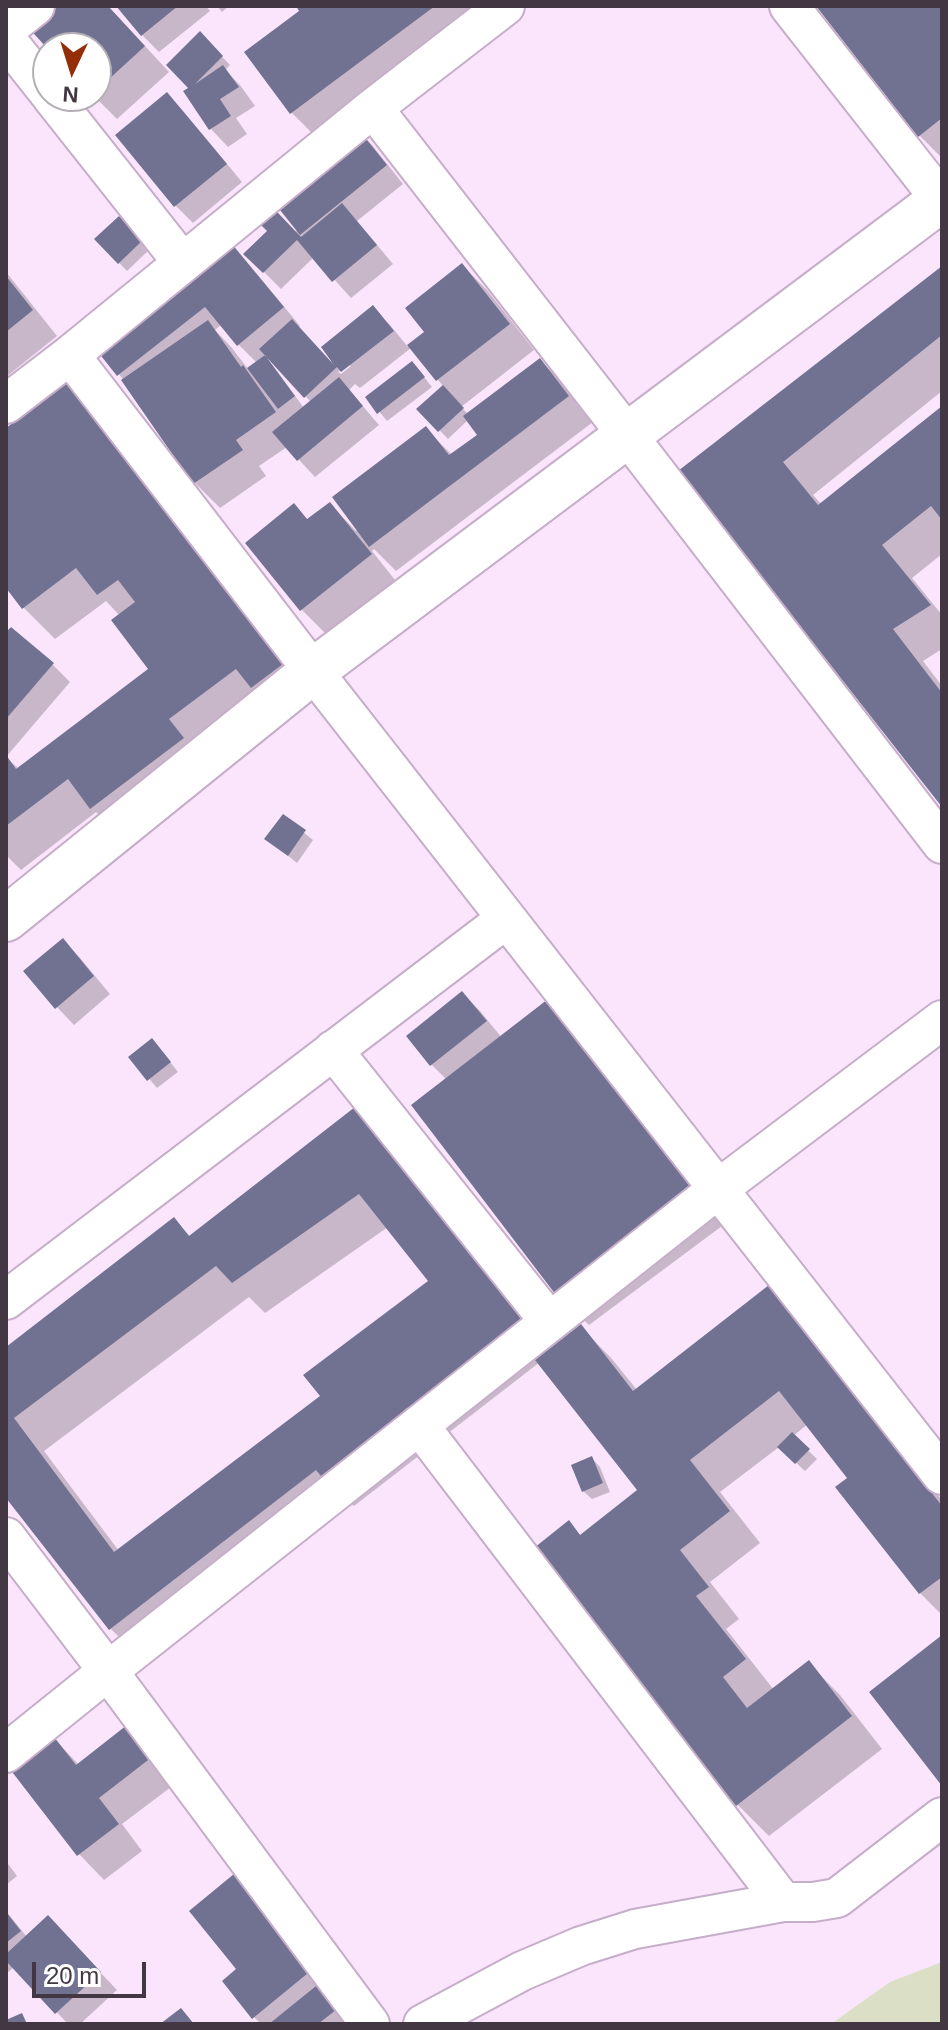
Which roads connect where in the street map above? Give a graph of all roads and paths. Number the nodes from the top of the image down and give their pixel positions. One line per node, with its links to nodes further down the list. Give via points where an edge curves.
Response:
1 (35, 6): 4 (street)
2 (505, 6): 7 (street)
3 (789, 6): 9 (street)
4 (6, 29)
5 (6, 39): 6 (street)
6 (32, 72)
7 (373, 108): 10 (street); 13 (street)
8 (63, 112): 10 (street)
9 (942, 200): 13 (main road)
10 (183, 263): 11 (street)
11 (70, 355): 12 (street); 14 (street)
12 (6, 404)
13 (628, 436): 14 (main road); 15 (street)
14 (313, 671): 16 (main road); 17 (street)
15 (942, 844)
16 (6, 919)
17 (506, 919): 19 (street); 20 (street)
18 (942, 1020): 20 (street)
19 (333, 1050): 21 (street); 22 (street)
20 (718, 1189): 22 (street); 24 (street)
21 (6, 1300)
22 (550, 1322): 23 (street)
23 (419, 1425): 26 (street); 29 (street)
24 (942, 1475)
25 (6, 1537): 26 (street)
26 (108, 1671): 27 (street); 30 (street)
27 (6, 1753)
28 (942, 1817): 29 (street, via 837,1898)
29 (783, 1902): 31 (street, via 635,1929 581,1946)
30 (370, 2024)
31 (423, 2024)

